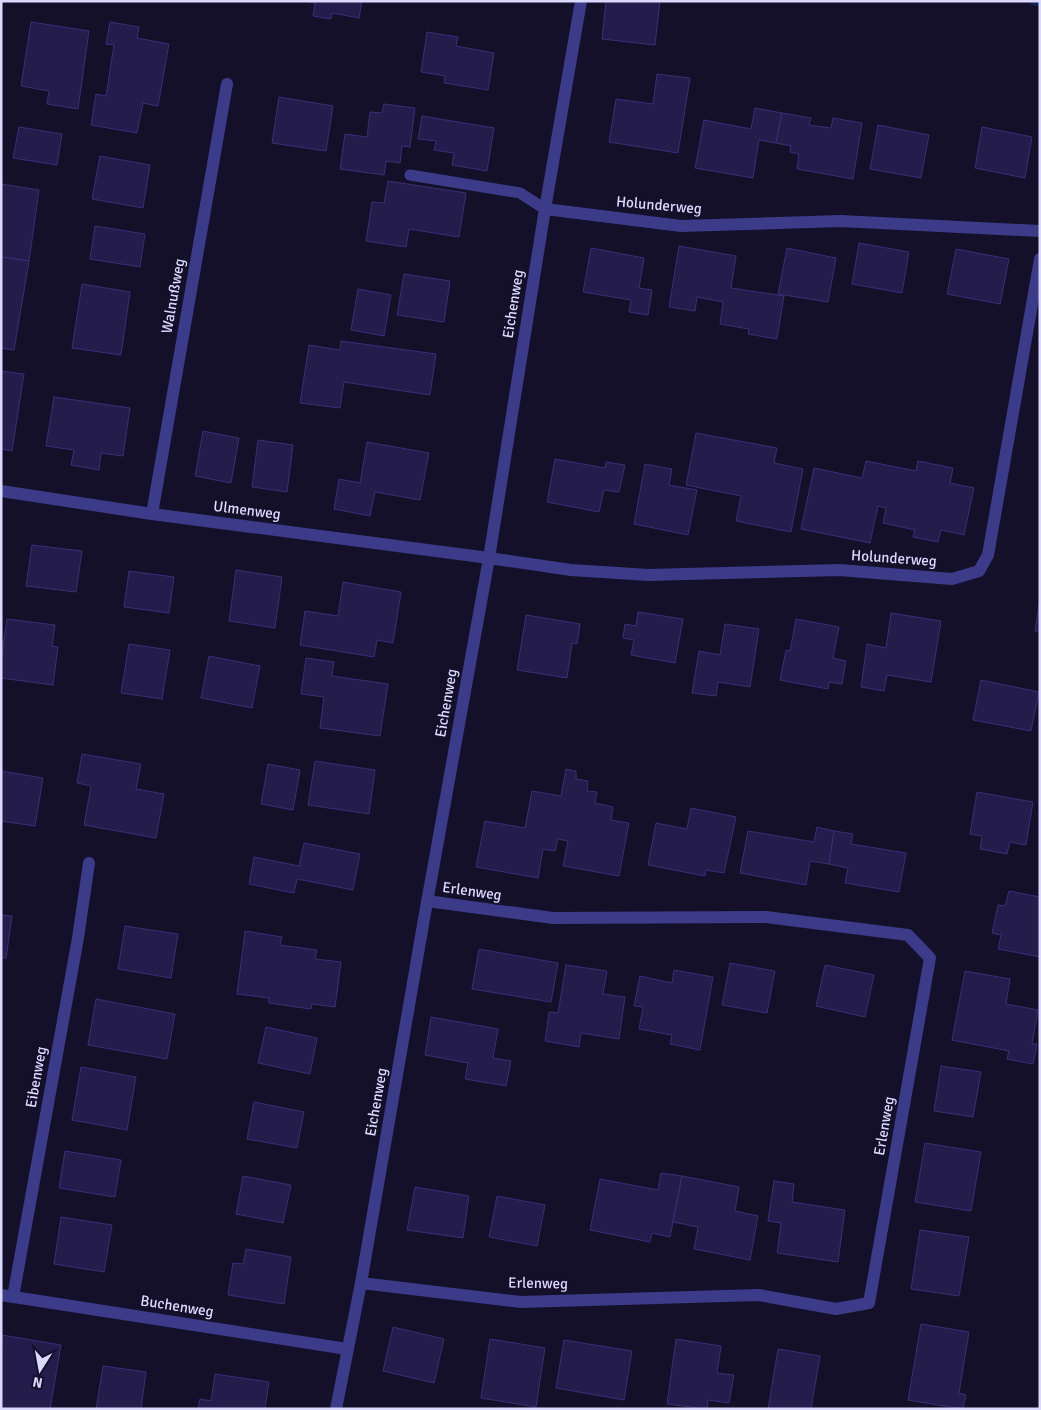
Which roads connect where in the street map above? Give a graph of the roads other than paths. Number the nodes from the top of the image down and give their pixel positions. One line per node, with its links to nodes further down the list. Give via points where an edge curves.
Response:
1 (581, 1): 4 (street, Eichenweg)
2 (227, 84): 8 (street, Walnußweg)
3 (410, 175): 4 (lane, via 520,193)
4 (545, 209): 5 (street, Holunderweg, via 681,226 842,221); 9 (street, Eichenweg)
5 (1040, 231)
6 (1040, 259): 9 (street, Holunderweg, via 988,555 979,571 952,579 838,570 648,575 571,570)
7 (1, 491): 8 (street, Ulmenweg)
8 (152, 514): 9 (street, Ulmenweg)
9 (489, 558): 11 (street, Eichenweg)
10 (89, 863): 13 (street, Eibenweg, via 78,938)
11 (427, 901): 12 (street, Eichenweg); 12 (street, Erlenweg, via 553,918 766,917 908,935 930,958 869,1303 836,1309 759,1295 521,1302)
12 (360, 1284): 14 (street, Eichenweg)
13 (7, 1296): 14 (street, Buchenweg)
14 (347, 1349): 15 (street, Eichenweg)
15 (336, 1409)

